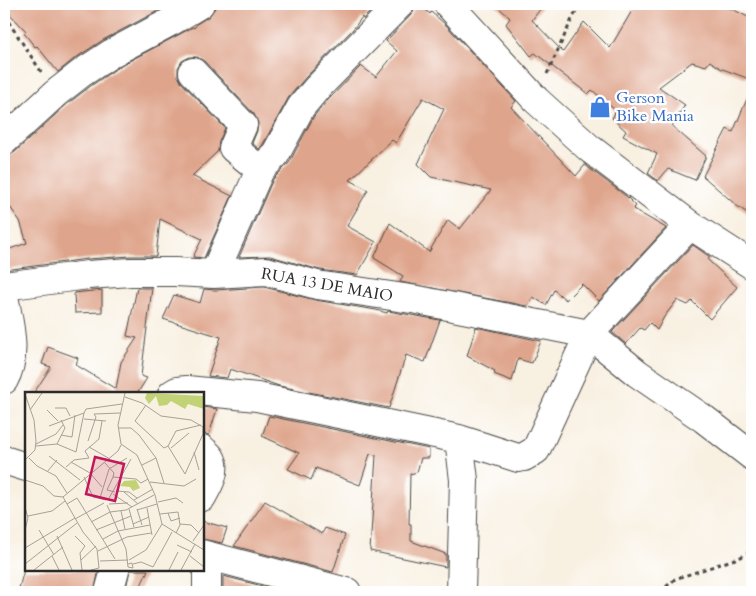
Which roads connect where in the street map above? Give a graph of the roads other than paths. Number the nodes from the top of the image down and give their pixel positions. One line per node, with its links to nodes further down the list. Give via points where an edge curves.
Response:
1 (200, 4): 5 (street, via 83,72)
2 (400, 4): 6 (street, via 317,88 302,107 275,155)
3 (448, 4): 7 (street, via 536,100 589,148)
4 (193, 72): 6 (street, via 243,125 232,148)
5 (4, 141)
6 (260, 170): 9 (street)
7 (690, 225): 8 (street); 12 (street)
8 (752, 265)
9 (214, 274): 10 (street, RUA 13 DE MAIO, via 105,274); 12 (street, RUA 13 DE MAIO, via 266,271 318,285 418,300)
10 (4, 286)
11 (4, 296): 13 (street, via 11,338 10,362)
12 (589, 334): 15 (street, via 536,450 518,458); 17 (street, RUA 13 DE MAIO)
13 (5, 376)
14 (175, 392): 15 (street, via 187,390 257,397)
15 (459, 439): 26 (street, via 464,480)
16 (204, 451): 20 (street, via 212,460 213,470)
17 (752, 456)
18 (4, 460): 19 (street)
19 (25, 467)
20 (204, 492)
21 (205, 555): 24 (street); 25 (street)
22 (114, 571): 23 (street)
23 (108, 592)
24 (207, 592)
25 (347, 592)
26 (461, 592)

